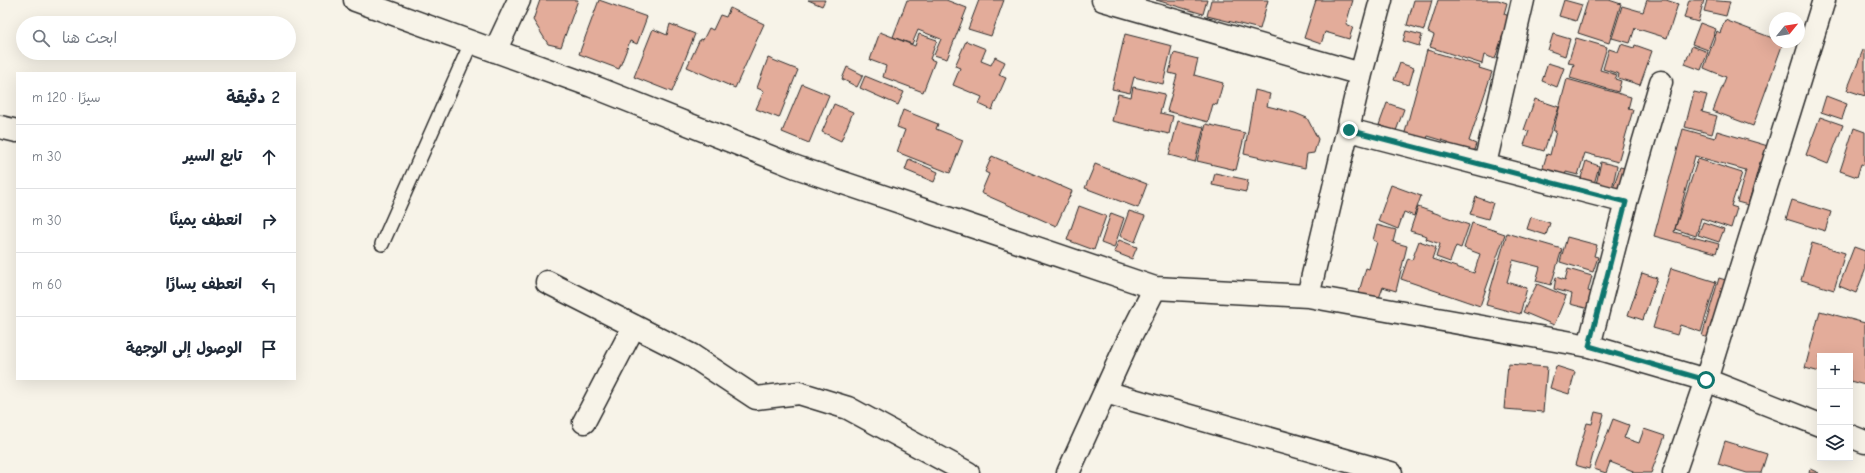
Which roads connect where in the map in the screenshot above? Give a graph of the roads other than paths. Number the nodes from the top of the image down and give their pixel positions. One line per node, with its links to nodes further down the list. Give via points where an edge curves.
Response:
1 (355, 0): 7 (street)
2 (519, 0): 8 (street)
3 (1103, 0): 9 (street)
4 (1381, 0): 9 (street)
5 (1523, 0): 14 (street)
6 (1824, 0): 22 (street)
7 (471, 43): 8 (street); 16 (lane)
8 (495, 51): 18 (street, via 592,86 796,167)
9 (1361, 74): 12 (street)
10 (1661, 82): 15 (street)
11 (0, 128): 13 (street)
12 (1349, 130): 14 (street); 19 (street)
13 (16, 131)
14 (1486, 164): 15 (street)
15 (1626, 202): 21 (street)
16 (382, 244)
17 (546, 282): 20 (street)
18 (1155, 288): 19 (street); 23 (street)
19 (1308, 296): 21 (street)
20 (634, 326): 24 (street); 28 (street, via 691,355 756,398 799,394 848,408)
21 (1589, 346): 22 (street)
22 (1706, 380): 25 (street); 31 (street)
23 (1105, 392): 29 (street); 30 (street)
24 (584, 422)
25 (1817, 423)
26 (1853, 437): 27 (street)
27 (1865, 442)
28 (968, 473)
29 (1068, 473)
30 (1391, 473)
31 (1674, 473)

